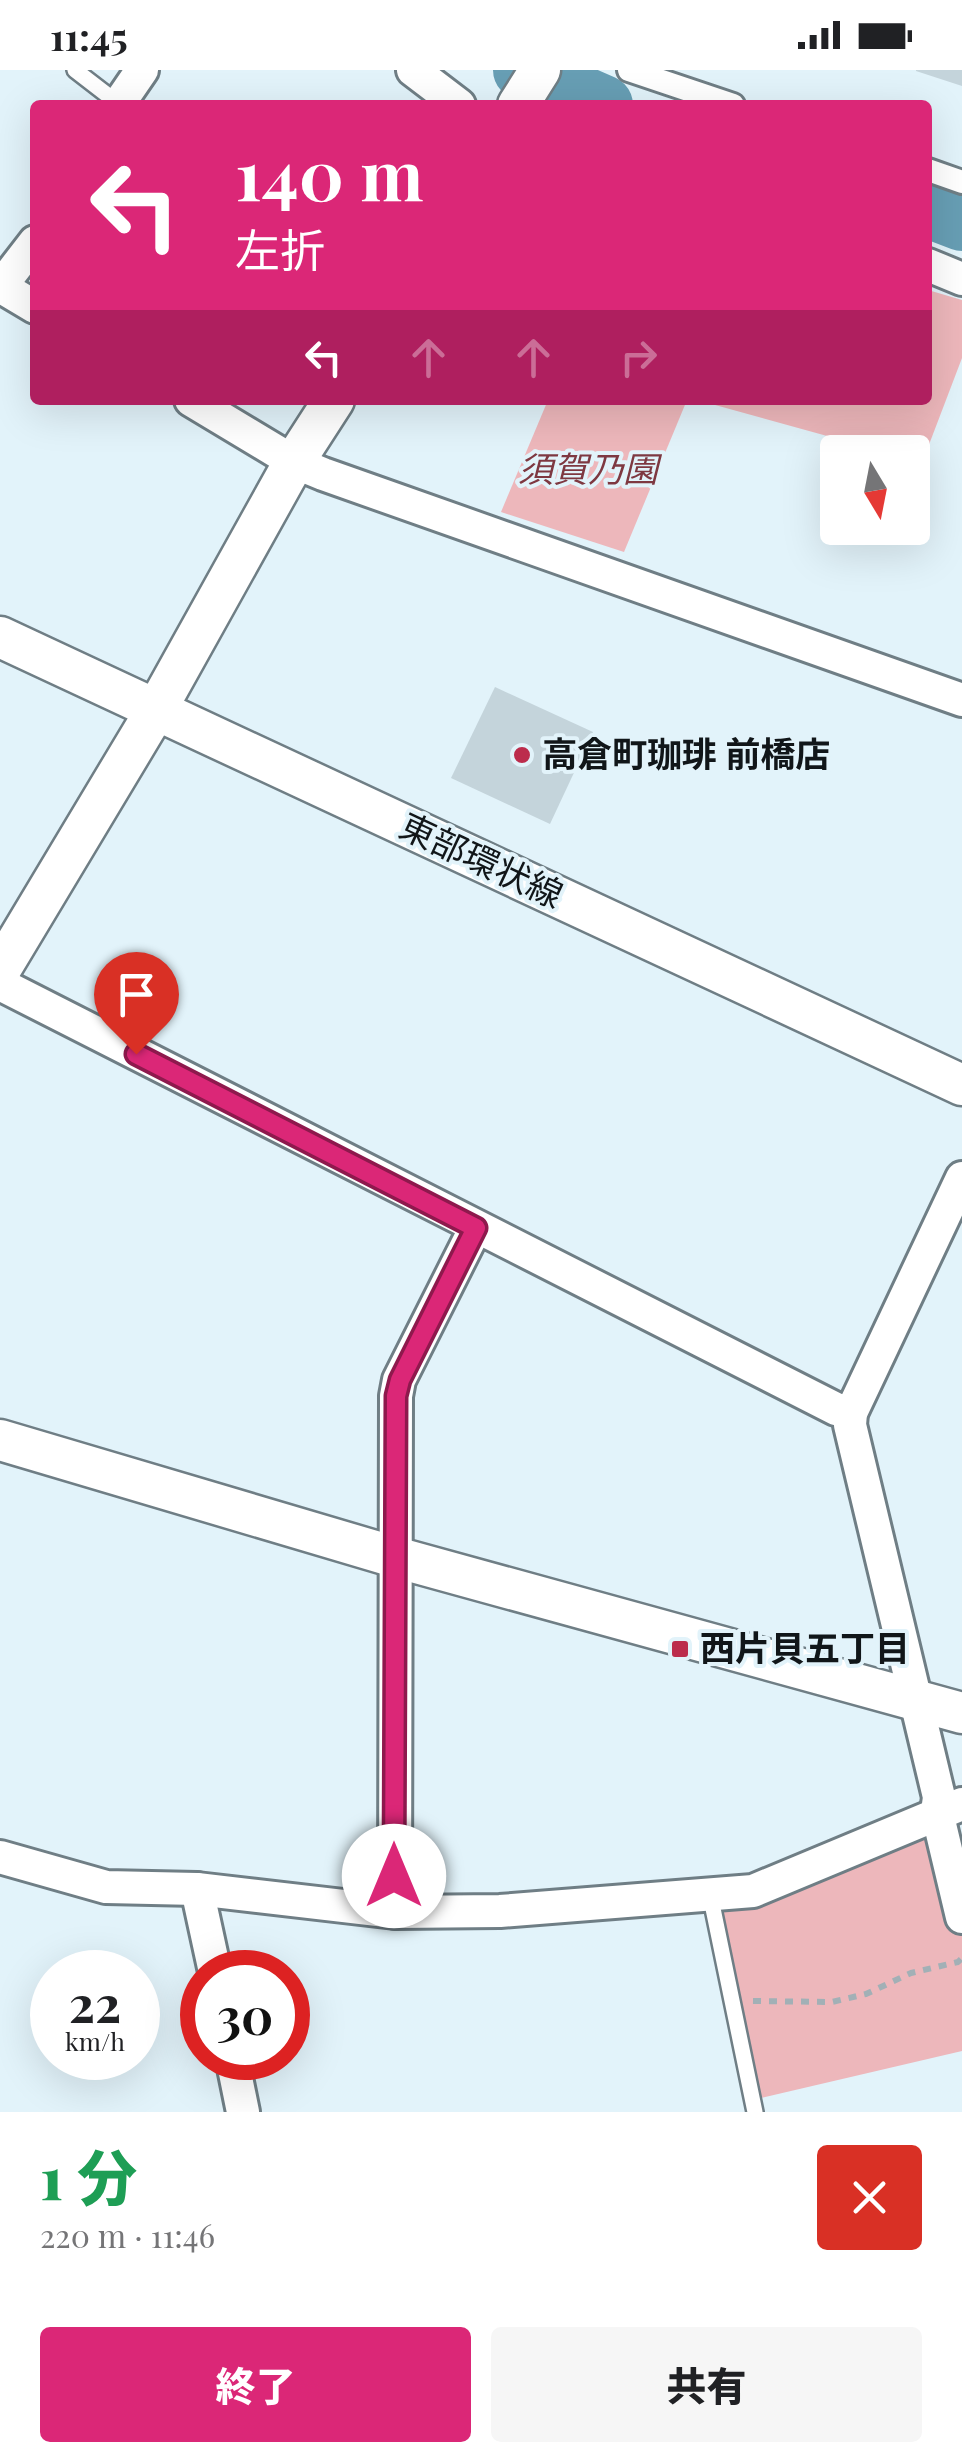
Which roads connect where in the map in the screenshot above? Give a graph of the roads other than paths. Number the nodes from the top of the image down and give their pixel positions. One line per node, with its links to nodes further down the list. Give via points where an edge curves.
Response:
1 (75, 70): 5 (lane)
2 (142, 70): 6 (street)
3 (413, 70): 7 (street)
4 (630, 70): 8 (street)
5 (113, 100)
6 (122, 100)
7 (452, 100)
8 (719, 100)
9 (932, 171): 10 (street)
10 (962, 182)
11 (30, 248): 14 (street)
12 (932, 267): 13 (street)
13 (962, 279)
14 (1, 286): 15 (street)
15 (30, 304)
16 (198, 405): 18 (street)
17 (331, 405): 18 (street)
18 (294, 462): 20 (street); 21 (street)
19 (0, 637): 21 (street, 東部環状線)
20 (962, 700)
21 (156, 710): 22 (street); 24 (street, 東部環状線)
22 (0, 970)
23 (0, 984): 26 (street)
24 (962, 1085)
25 (962, 1178): 27 (street)
26 (476, 1228): 27 (street); 29 (street, via 396,1396)
27 (850, 1413): 30 (street)
28 (0, 1440): 29 (street)
29 (395, 1556): 30 (street); 36 (street)
30 (916, 1702): 31 (street); 32 (street, via 939,1796)
31 (962, 1713)
32 (949, 1808): 35 (street, via 752,1891); 37 (street)
33 (0, 1857): 34 (street, via 106,1886)
34 (198, 1889): 36 (street); 38 (street)
35 (710, 1894): 36 (street, via 500,1911); 41 (lane)
36 (394, 1912)
37 (962, 1917)
38 (210, 1950)
39 (236, 2080): 40 (street)
40 (243, 2112)
41 (755, 2112)

